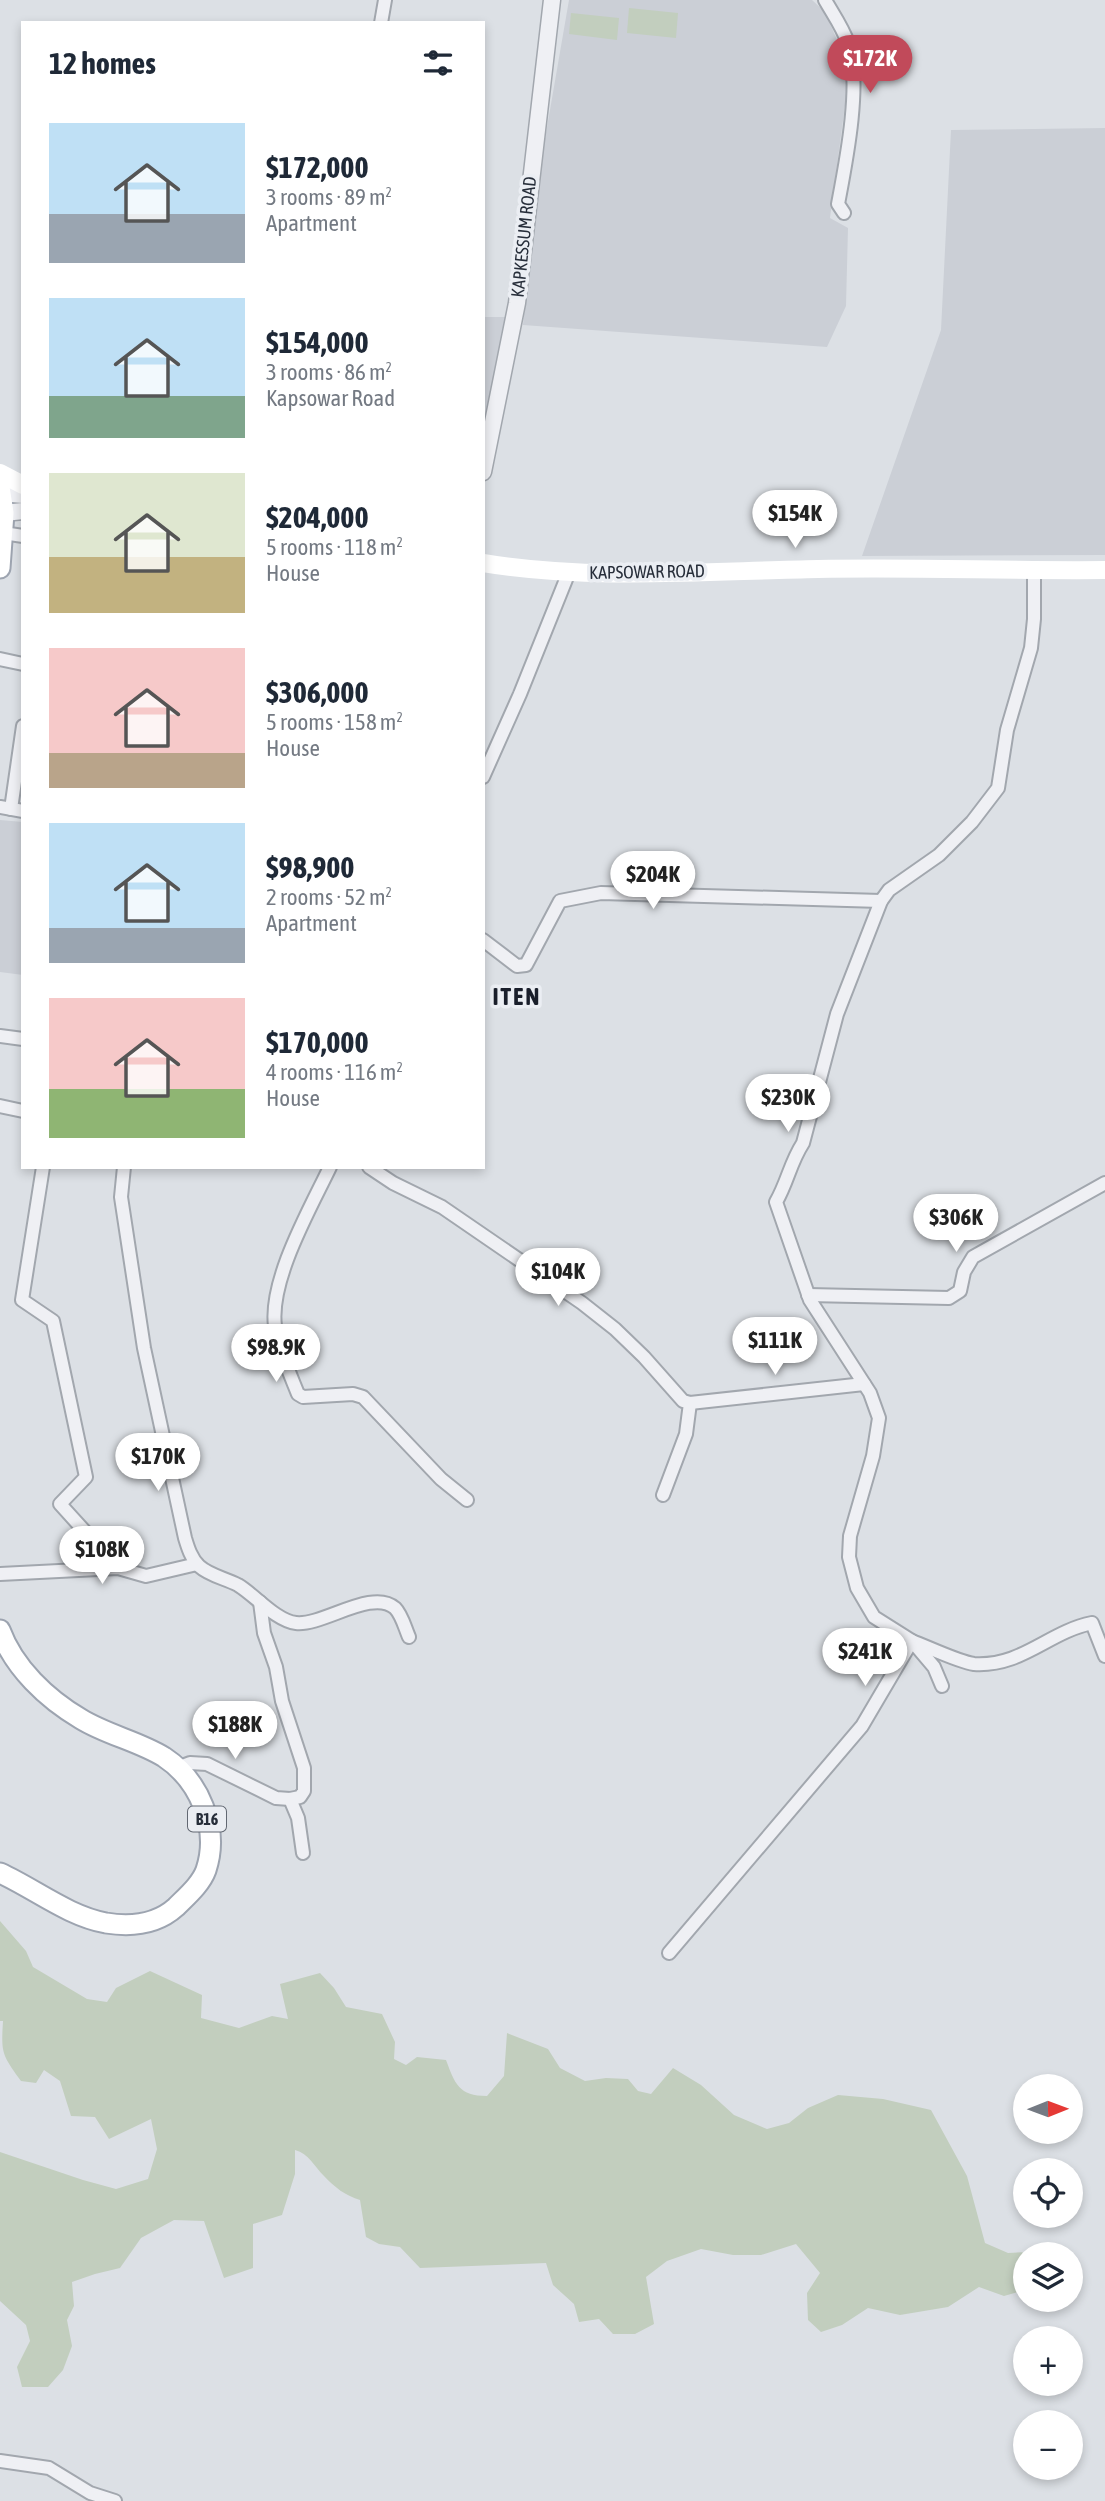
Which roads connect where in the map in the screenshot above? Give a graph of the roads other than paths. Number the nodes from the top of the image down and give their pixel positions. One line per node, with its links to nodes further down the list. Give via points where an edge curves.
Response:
1 (385, 0): 4 (street)
2 (552, 0): 6 (street, KAPKESSUM ROAD, via 517,303)
3 (825, 0): 5 (street, via 849,43 855,76 838,204)
4 (381, 21)
5 (844, 213)
6 (485, 462)
7 (0, 472): 8 (main road)
8 (21, 484)
9 (7, 501): 10 (main road)
10 (3, 533): 11 (street); 12 (main road)
11 (21, 536)
12 (0, 560)
13 (485, 563): 16 (main road, KAPSOWAR ROAD)
14 (1105, 570): 15 (main road, KAPSOWAR ROAD)
15 (1034, 571): 16 (main road, KAPSOWAR ROAD); 22 (street, via 1031,648 1007,730 998,788 939,855 889,890)
16 (569, 572): 20 (street)
17 (0, 659): 18 (street)
18 (21, 664)
19 (21, 740): 21 (street)
20 (485, 773)
21 (11, 809)
22 (881, 901): 23 (street, via 601,893 559,901 526,965 517,966); 33 (street, via 840,1007 803,1143 776,1202)
23 (485, 942)
24 (0, 1036): 25 (street)
25 (21, 1040)
26 (0, 1106): 27 (street)
27 (21, 1111)
28 (43, 1169): 39 (street, via 22,1300 52,1321 86,1477 60,1504)
29 (124, 1169): 38 (street, via 121,1197 144,1348 185,1538)
30 (329, 1169): 37 (street, via 293,1243 276,1304 275,1327 298,1394 363,1397)
31 (372, 1169): 35 (street, via 442,1207 582,1303)
32 (1105, 1184): 33 (street, via 973,1257 960,1291 948,1298)
33 (808, 1295): 34 (street)
34 (864, 1384): 35 (street); 44 (street, via 879,1418 850,1536 849,1558 874,1617)
35 (690, 1403): 36 (street, via 688,1427)
36 (663, 1495)
37 (467, 1500)
38 (198, 1564): 39 (street, via 146,1576); 41 (street)
39 (118, 1568): 40 (street)
40 (0, 1574)
41 (260, 1602): 43 (street, via 294,1623 381,1602 394,1607); 48 (street, via 282,1701 304,1768 304,1791)
42 (0, 1630): 47 (main road, B16, via 6,1646 36,1686 82,1720 163,1757)
43 (409, 1637)
44 (912, 1641): 45 (street, via 973,1664 1014,1660 1072,1627 1092,1623); 46 (street); 51 (street, via 862,1726)
45 (1105, 1656)
46 (943, 1686)
47 (177, 1768): 48 (street, via 207,1764 275,1798); 50 (main road, B16, via 194,1787 206,1813 209,1844 205,1870 192,1892 158,1919 135,1926 103,1922 69,1910)
48 (290, 1799): 49 (street)
49 (303, 1853)
50 (0, 1873)
51 (669, 1953)
52 (0, 2461): 53 (street, via 49,2468 90,2493)
53 (115, 2501)

